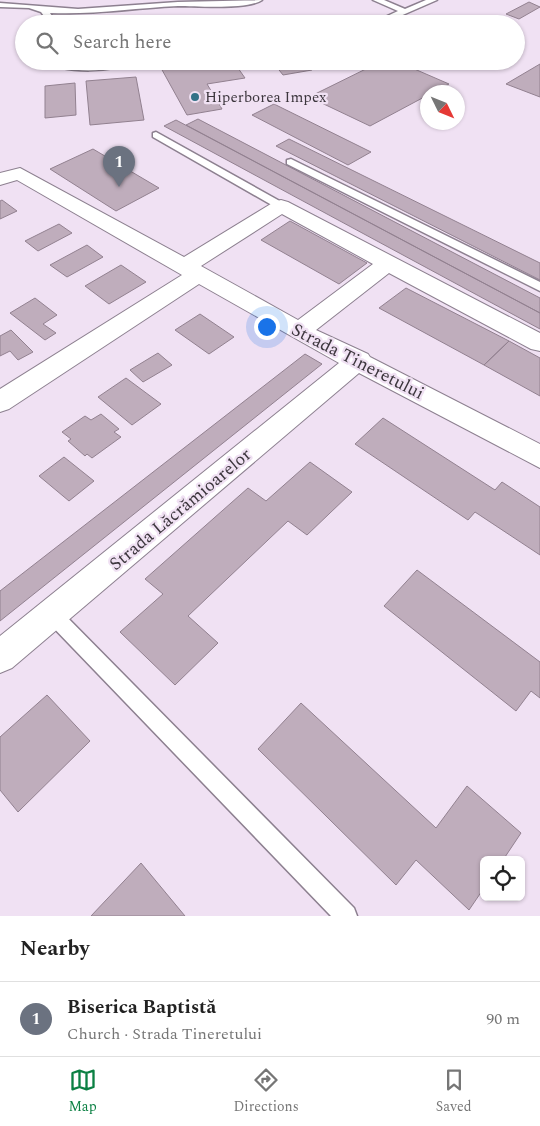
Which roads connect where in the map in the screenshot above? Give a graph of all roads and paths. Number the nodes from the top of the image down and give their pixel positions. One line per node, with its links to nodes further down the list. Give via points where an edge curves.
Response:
1 (258, 0): 5 (lane, via 66,12)
2 (377, 0): 6 (lane)
3 (433, 0): 6 (lane)
4 (0, 5): 5 (lane)
5 (44, 10): 7 (lane)
6 (406, 12): 8 (lane)
7 (47, 15)
8 (398, 15)
9 (156, 135): 12 (lane)
10 (291, 162): 15 (lane)
11 (0, 179): 14 (street, Strada Tineretului, via 20,174)
12 (281, 206): 13 (street); 14 (street)
13 (388, 263): 16 (street); 17 (street)
14 (191, 271): 16 (street, Strada Tineretului); 19 (street)
15 (540, 287)
16 (299, 331): 18 (street, Strada Tineretului)
17 (540, 343)
18 (359, 360): 20 (street, Strada Tineretului); 21 (street, Strada Lăcrămioarelor)
19 (0, 402)
20 (540, 457)
21 (52, 614): 22 (street, Strada Lăcrămioarelor); 23 (lane)
22 (0, 657)
23 (346, 916)

